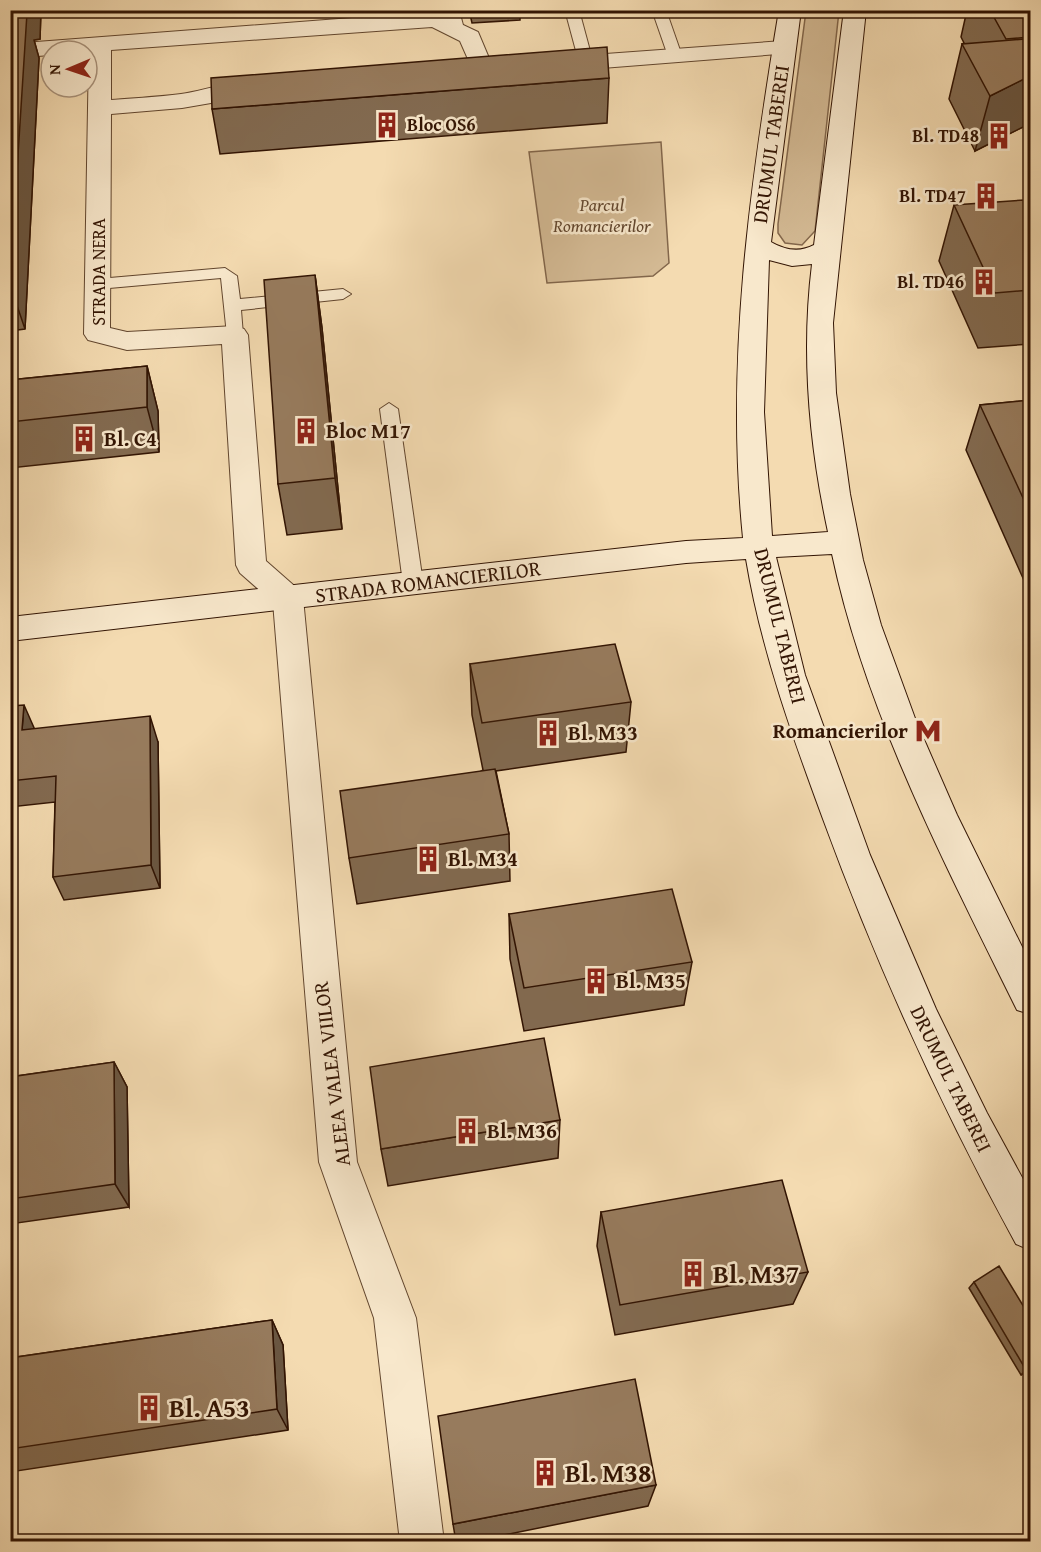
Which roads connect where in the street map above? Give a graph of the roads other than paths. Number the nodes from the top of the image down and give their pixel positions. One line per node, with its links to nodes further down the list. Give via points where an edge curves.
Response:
1 (572, 10): 10 (lane)
2 (659, 10): 9 (lane)
3 (790, 10): 7 (street, DRUMUL TABEREI)
4 (855, 10): 18 (street)
5 (455, 20): 6 (street, via 390,21); 13 (street, via 470,37)
6 (100, 44): 8 (street); 16 (street, STRADA NERA)
7 (783, 48): 9 (street); 17 (street, DRUMUL TABEREI)
8 (10, 51)
9 (675, 56): 10 (street)
10 (586, 62): 11 (street)
11 (540, 66)
12 (506, 68): 13 (street)
13 (483, 70): 14 (street)
14 (460, 72)
15 (274, 87): 16 (street)
16 (99, 108): 19 (street, STRADA NERA)
17 (757, 246): 18 (street, via 783,258 801,259); 25 (street, DRUMUL TABEREI, via 749,394)
18 (826, 249): 24 (street, via 820,360 831,463)
19 (98, 284): 21 (lane, via 225,273 229,276); 22 (street, STRADA NERA, via 98,334 127,341)
20 (343, 294): 21 (lane)
21 (233, 305): 22 (lane)
22 (235, 335): 27 (street, via 251,565)
23 (389, 409): 26 (lane)
24 (846, 542): 25 (street, STRADA ROMANCIERILOR); 29 (street, via 866,624 895,705 939,810)
25 (758, 546): 26 (street, STRADA ROMANCIERILOR); 30 (street, DRUMUL TABEREI, via 805,726 861,879 975,1131)
26 (413, 583): 27 (street, STRADA ROMANCIERILOR)
27 (288, 598): 28 (street, STRADA ROMANCIERILOR); 31 (street, ALEEA VALEA VIILOR, via 338,1162 395,1318)
28 (10, 629)
29 (1030, 998)
30 (1030, 1230)
31 (422, 1542)

